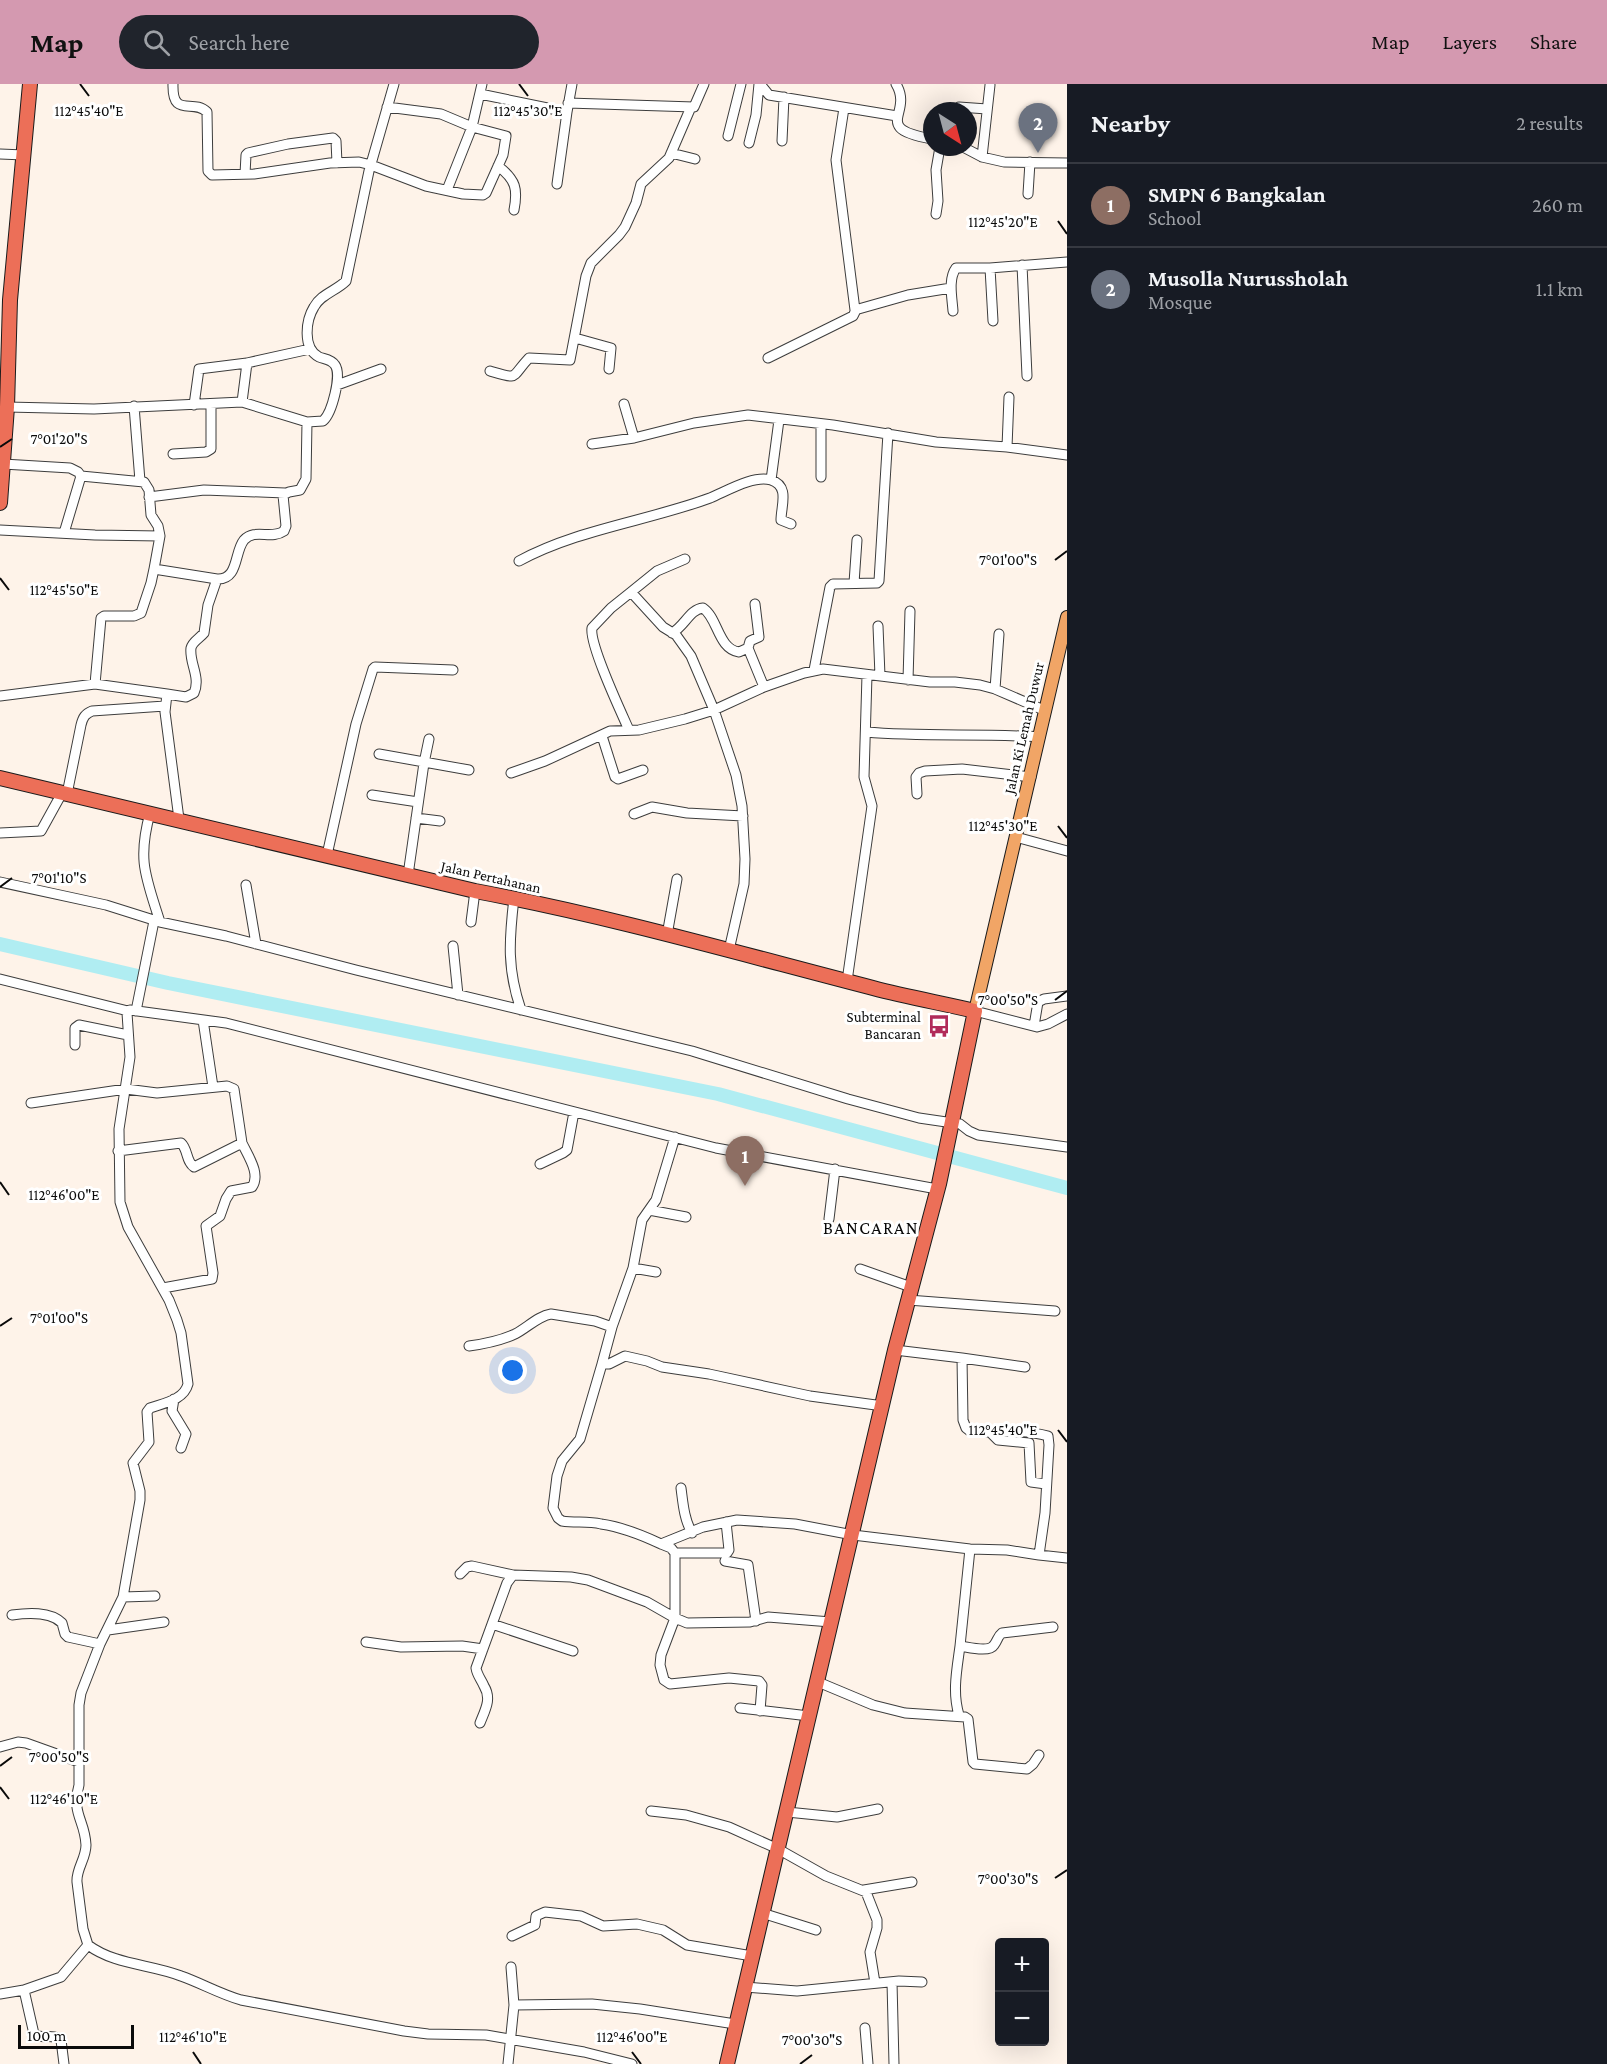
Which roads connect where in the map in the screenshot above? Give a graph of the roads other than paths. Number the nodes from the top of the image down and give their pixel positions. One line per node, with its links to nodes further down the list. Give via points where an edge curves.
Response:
1 (30, 84): 28 (highway)
2 (173, 84): 37 (street, via 175,101 207,112 210,174)
3 (393, 84): 13 (street)
4 (482, 84): 11 (street)
5 (572, 84): 14 (street)
6 (704, 84): 15 (street, via 696,105)
7 (741, 84): 21 (street)
8 (759, 84): 12 (street, via 769,95); 24 (street)
9 (896, 84): 19 (street, via 901,98)
10 (990, 85): 18 (street)
11 (480, 94): 14 (street); 20 (street)
12 (784, 97): 16 (street); 23 (street)
13 (387, 107): 20 (street, via 441,114); 35 (street)
14 (568, 107): 15 (street); 38 (street)
15 (691, 107): 25 (street)
16 (844, 108): 19 (street); 47 (street, via 836,160)
17 (977, 109): 18 (street)
18 (987, 109): 30 (street)
19 (897, 116): 22 (street, via 904,132)
20 (472, 127): 36 (street, via 506,136); 39 (street)
21 (728, 136)
22 (923, 137)
23 (782, 141)
24 (749, 143)
25 (671, 153): 31 (street); 50 (street, via 641,184 625,227 591,263)
26 (0, 154): 28 (street)
27 (977, 154): 30 (street)
28 (24, 155): 65 (highway, via 10,300)
29 (938, 156): 42 (street)
30 (982, 157): 32 (street)
31 (695, 159)
32 (1029, 162): 34 (street); 40 (street)
33 (337, 163): 35 (street); 37 (street); 37 (street, via 333,138 248,153)
34 (1067, 163)
35 (371, 165): 39 (street); 51 (street, via 346,281 323,296 312,309 307,334)
36 (498, 166): 39 (street, via 483,195); 41 (street, via 508,174 517,191)
37 (245, 174)
38 (557, 184)
39 (447, 190)
40 (1028, 194)
41 (514, 210)
42 (936, 214)
43 (1067, 262): 44 (street)
44 (1022, 264): 45 (street); 57 (street)
45 (990, 268): 46 (street, via 956,268); 49 (street)
46 (951, 288): 47 (street); 48 (street)
47 (856, 310): 52 (street, via 853,316)
48 (953, 311)
49 (993, 321)
50 (575, 338): 55 (street, via 611,348); 56 (street, via 569,361 529,358 511,377)
51 (310, 349): 53 (street); 58 (street, via 335,364)
52 (768, 358)
53 (247, 363): 60 (street); 62 (street, via 199,369)
54 (381, 369): 58 (street)
55 (609, 369)
56 (490, 370)
57 (1027, 376)
58 (337, 385): 67 (street, via 327,418)
59 (1009, 397): 72 (street)
60 (242, 402): 63 (street); 67 (street)
61 (624, 404): 70 (street)
62 (195, 405): 63 (street); 64 (street)
63 (212, 405): 73 (street, via 211,449)
64 (134, 406): 65 (street); 79 (street)
65 (7, 407): 75 (highway)
66 (779, 420): 68 (street); 70 (street, via 748,415); 78 (street)
67 (307, 422): 80 (street, via 306,479 300,490)
68 (821, 424): 69 (street); 77 (street)
69 (888, 434): 72 (street); 92 (street, via 879,581)
70 (634, 438): 71 (street)
71 (592, 444)
72 (1007, 447): 74 (street)
73 (173, 454)
74 (1067, 455)
75 (3, 464): 76 (street, via 70,468); 82 (highway)
76 (81, 476): 79 (street); 85 (street)
77 (821, 477)
78 (771, 480): 83 (street, via 783,490 781,520); 89 (street, via 739,484 692,504 571,540)
79 (140, 482): 81 (street, via 148,486)
80 (285, 493): 81 (street, via 204,490); 91 (street, via 284,531 275,536 250,535 241,544 231,574)
81 (149, 497): 86 (street)
82 (0, 503)
83 (791, 524)
84 (0, 530): 85 (street)
85 (64, 533): 86 (street)
86 (160, 536): 90 (street)
87 (856, 540): 92 (street)
88 (684, 558): 93 (street, via 657,571)
89 (519, 561)
90 (154, 569): 91 (street); 106 (street, via 141,613 101,618)
91 (218, 579): 109 (street, via 208,605 204,633 191,648 196,689 189,696)
92 (854, 583): 102 (street, via 830,587)
93 (631, 592): 98 (street); 114 (street, via 610,608 591,632)
94 (755, 604): 100 (street, via 759,636 750,641)
95 (910, 611): 105 (street)
96 (1067, 616): 113 (main road, Jalan Ki Lemah Duwur)
97 (878, 626): 104 (street)
98 (672, 633): 100 (street, via 693,612 703,608 731,649 739,652); 112 (street, via 696,664)
99 (999, 634): 108 (street)
100 (748, 648): 107 (street)
101 (453, 670): 139 (street, via 373,669 356,724)
102 (814, 670): 103 (street); 107 (street)
103 (867, 675): 104 (street); 115 (street)
104 (880, 676): 105 (street)
105 (908, 680): 108 (street)
106 (95, 684): 109 (street); 110 (street)
107 (764, 687): 112 (street)
108 (995, 689): 113 (street)
109 (167, 694): 111 (street)
110 (0, 696)
111 (165, 706): 126 (street, via 86,713); 134 (street)
112 (714, 710): 114 (street, via 664,725); 132 (street, via 736,775)
113 (1046, 711): 117 (main road, Jalan Ki Lemah Duwur)
114 (629, 730): 116 (street, via 613,730)
115 (866, 732): 117 (street); 153 (street, via 864,783 872,806)
116 (602, 736): 122 (street, via 615,777 622,779); 123 (street)
117 (1040, 737): 124 (main road, Jalan Ki Lemah Duwur)
118 (429, 739): 120 (street)
119 (379, 754): 120 (street)
120 (424, 764): 121 (street); 129 (street)
121 (469, 770)
122 (643, 770)
123 (511, 773)
124 (1031, 777): 127 (street, via 962,769 925,771 916,777); 137 (main road, Jalan Ki Lemah Duwur)
125 (0, 778): 126 (highway, Jalan Pertahanan)
126 (65, 794): 130 (highway, Jalan Pertahanan); 136 (street, via 41,831)
127 (917, 794)
128 (372, 795): 129 (street)
129 (418, 802): 133 (street)
130 (150, 813): 134 (highway, Jalan Pertahanan); 146 (street, via 144,835 143,869)
131 (634, 814): 132 (street, via 652,807)
132 (743, 816): 151 (street, via 744,884)
133 (416, 818): 135 (street); 140 (street)
134 (179, 819): 139 (highway, Jalan Pertahanan)
135 (440, 821)
136 (0, 833)
137 (1016, 837): 138 (street); 158 (main road, Jalan Ki Lemah Duwur)
138 (1067, 851)
139 (327, 855): 140 (highway, Jalan Pertahanan)
140 (408, 875): 144 (highway, Jalan Pertahanan)
141 (676, 879): 148 (street)
142 (0, 882): 146 (street, via 106,905)
143 (246, 885): 149 (street)
144 (475, 891): 145 (highway, Jalan Pertahanan); 147 (street)
145 (514, 898): 148 (highway, Jalan Pertahanan); 157 (street, via 510,960)
146 (157, 921): 149 (street); 156 (street)
147 (471, 922)
148 (667, 935): 151 (highway, Jalan Pertahanan)
149 (256, 944): 154 (street)
150 (453, 946): 154 (street)
151 (729, 950): 153 (highway, Jalan Pertahanan)
152 (0, 979): 156 (street)
153 (847, 981): 158 (highway, Jalan Pertahanan)
154 (458, 995): 157 (street)
155 (1067, 996): 161 (street, via 1038,1002)
156 (134, 1008): 160 (street); 162 (street)
157 (521, 1010): 168 (street, via 692,1051 848,1099)
158 (975, 1011): 161 (street); 168 (highway, Jalan Ki Lemah Duwur)
159 (1067, 1014): 161 (street)
160 (203, 1020): 164 (street); 167 (street, via 398,1065)
161 (1034, 1026)
162 (128, 1035): 163 (street, via 83,1024 75,1028); 165 (street)
163 (75, 1045)
164 (213, 1087): 165 (street, via 157,1093); 170 (street, via 234,1089)
165 (126, 1089): 166 (street); 172 (street)
166 (31, 1103)
167 (574, 1112): 169 (street); 173 (street, via 567,1150)
168 (951, 1125): 171 (street, via 960,1124 978,1135); 175 (highway, Jalan Ki Lemah Duwur)
169 (675, 1137): 174 (street); 176 (street, via 656,1200)
170 (242, 1143): 172 (street, via 194,1167 181,1143); 182 (street, via 256,1180 252,1187 231,1191 220,1216 206,1226 214,1276 206,1281)
171 (1067, 1147)
172 (118, 1151): 182 (street, via 120,1202 128,1227)
173 (540, 1164)
174 (835, 1169): 175 (street); 178 (street)
175 (938, 1186): 183 (highway, Jalan Ki Lemah Duwur)
176 (649, 1210): 177 (street); 179 (street, via 642,1220)
177 (686, 1217)
178 (829, 1219)
179 (633, 1268): 181 (street); 185 (street)
180 (860, 1269): 183 (street)
181 (656, 1272)
182 (163, 1288): 191 (street, via 181,1333 188,1376 186,1390)
183 (909, 1293): 184 (street); 187 (highway, Jalan Ki Lemah Duwur)
184 (1055, 1311)
185 (612, 1327): 186 (street, via 551,1314 513,1335); 189 (street)
186 (469, 1346)
187 (896, 1350): 188 (street); 192 (highway, Jalan Ki Lemah Duwur)
188 (962, 1358): 190 (street); 193 (street, via 964,1425 971,1432)
189 (602, 1364): 192 (street, via 626,1356 662,1367 810,1396); 200 (street, via 580,1439 562,1461 557,1476 554,1513 562,1521 617,1527)
190 (1025, 1367)
191 (174, 1399): 194 (street, via 172,1412 186,1434); 209 (street, via 147,1412 149,1442 133,1463 140,1500)
192 (883, 1406): 199 (highway, Jalan Ki Lemah Duwur)
193 (990, 1432): 195 (street, via 998,1440 1029,1443 1030,1479); 195 (street, via 1022,1431 1047,1436)
194 (181, 1448)
195 (1046, 1484): 203 (street)
196 (681, 1488): 198 (street)
197 (726, 1521): 198 (street); 199 (street, via 795,1524); 202 (street, via 727,1553)
198 (692, 1533): 200 (street)
199 (853, 1535): 201 (street); 214 (highway, Jalan Ki Lemah Duwur)
200 (661, 1544): 202 (street)
201 (970, 1548): 203 (street); 220 (street)
202 (675, 1553): 211 (street)
203 (1039, 1555): 204 (street)
204 (1067, 1558)
205 (725, 1561): 212 (street, via 748,1565)
206 (460, 1574): 207 (street, via 472,1566)
207 (513, 1575): 211 (street, via 588,1580 647,1602); 215 (street)
208 (155, 1596): 209 (street)
209 (123, 1597): 217 (street)
210 (12, 1615): 219 (street, via 53,1617 62,1623 68,1637)
211 (675, 1618): 212 (street, via 696,1623); 225 (street, via 661,1655 666,1683 729,1678 759,1681)
212 (756, 1621): 214 (street, via 768,1617)
213 (164, 1622): 217 (street)
214 (831, 1622): 223 (highway, Jalan Ki Lemah Duwur)
215 (492, 1624): 221 (street); 222 (street)
216 (1053, 1627): 220 (street, via 1002,1633 989,1649)
217 (108, 1630): 219 (street)
218 (366, 1642): 221 (street)
219 (100, 1644): 231 (street, via 79,1705)
220 (960, 1646): 226 (street, via 955,1685)
221 (483, 1649): 228 (street, via 476,1671 488,1699)
222 (573, 1651)
223 (819, 1682): 226 (street, via 873,1705 904,1713); 227 (highway, Jalan Ki Lemah Duwur)
224 (740, 1708): 225 (street)
225 (760, 1712): 227 (street)
226 (959, 1715): 230 (street, via 968,1719 974,1763 1027,1769)
227 (809, 1716): 234 (highway, Jalan Ki Lemah Duwur)
228 (480, 1723)
229 (0, 1748): 231 (street, via 26,1743)
230 (1039, 1755)
231 (79, 1762): 241 (street, via 76,1812 86,1846 77,1882)
232 (878, 1809): 234 (street, via 837,1817)
233 (651, 1811): 235 (street, via 711,1821)
234 (787, 1812): 235 (highway, Jalan Ki Lemah Duwur)
235 (778, 1849): 237 (street, via 826,1876); 238 (highway, Jalan Ki Lemah Duwur)
236 (912, 1882): 237 (street)
237 (864, 1890): 246 (street, via 877,1920 870,1952)
238 (762, 1913): 239 (street); 242 (highway, Jalan Ki Lemah Duwur)
239 (816, 1930)
240 (512, 1936): 242 (street, via 535,1925 536,1916 541,1913 556,1913 581,1916 603,1926 637,1924 663,1930 687,1945)
241 (88, 1945): 248 (street, via 61,1977); 253 (street, via 103,1954 182,1976 241,2000 404,2031)
242 (752, 1956): 247 (highway, Jalan Ki Lemah Duwur)
243 (511, 1967): 250 (street)
244 (891, 1982): 245 (street); 246 (street); 259 (street)
245 (922, 1982)
246 (875, 1983): 247 (street, via 797,1991)
247 (744, 1987): 251 (highway, Jalan Ki Lemah Duwur)
248 (24, 1990): 249 (street); 254 (street, via 34,2034 61,2040)
249 (0, 1994)
250 (514, 2005): 251 (street, via 592,2004); 253 (street)
251 (735, 2024): 257 (highway, Jalan Ki Lemah Duwur)
252 (865, 2028): 258 (street)
253 (510, 2039): 255 (street); 256 (street)
254 (64, 2064)
255 (508, 2064)
256 (632, 2064)
257 (727, 2064)
258 (868, 2064)
259 (894, 2064)

